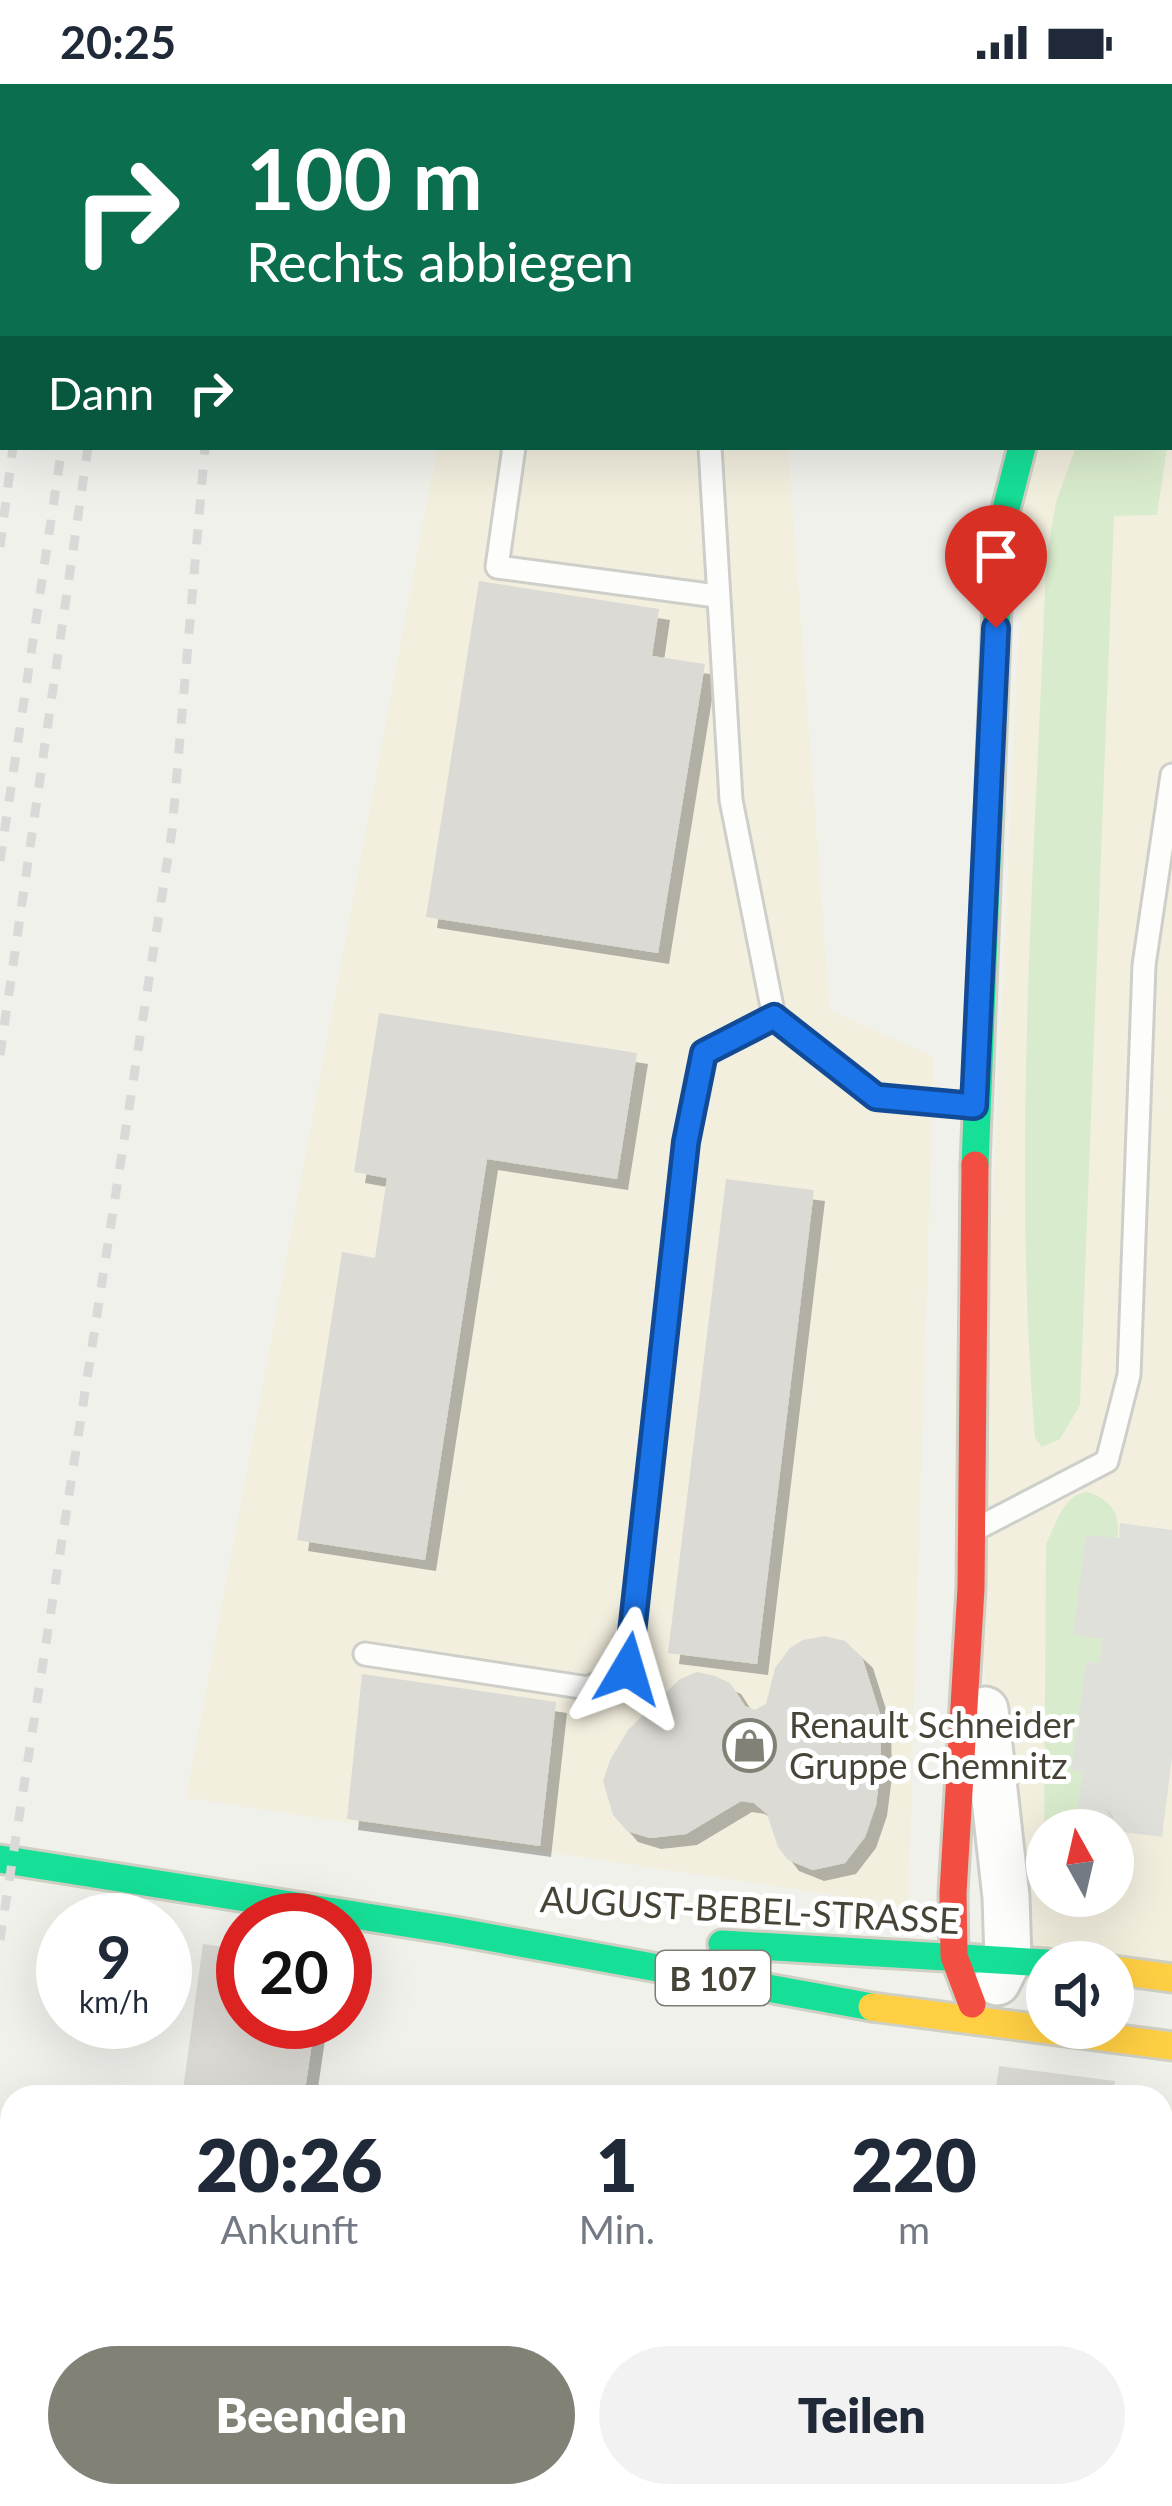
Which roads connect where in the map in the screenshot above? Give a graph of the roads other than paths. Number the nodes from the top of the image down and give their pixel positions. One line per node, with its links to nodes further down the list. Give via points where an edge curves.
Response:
1 (514, 450): 4 (lane, via 496,567)
2 (710, 450): 4 (lane)
3 (1021, 450): 7 (main road, via 1000,532)
4 (716, 596): 6 (lane, via 730,800)
5 (1172, 775): 8 (lane, via 1144,965 1129,1375 1107,1461)
6 (774, 1017): 7 (lane, via 876,1097); 10 (lane, via 704,1053 686,1142 628,1669 588,1688)
7 (974, 1106): 8 (main road)
8 (971, 1532): 9 (main road)
9 (971, 1588): 15 (main road); 16 (street, via 1006,1898)
10 (364, 1654)
11 (0, 1859): 12 (main road, AUGUST-BEBEL-STRASSE / B 107)
12 (449, 1930): 13 (main road, AUGUST-BEBEL-STRASSE / B 107); 21 (main road, AUGUST-BEBEL-STRASSE / B 107)
13 (659, 1941)
14 (706, 1943): 15 (main road, AUGUST-BEBEL-STRASSE / B 107)
15 (954, 1956): 17 (main road, AUGUST-BEBEL-STRASSE / B 107); 21 (main road)
16 (1026, 1958)
17 (1026, 1961)
18 (1026, 1962): 21 (street)
19 (1134, 1973): 20 (main road)
20 (1172, 1978)
21 (978, 2021): 22 (main road, AUGUST-BEBEL-STRASSE / B 107)
22 (1172, 2046)

